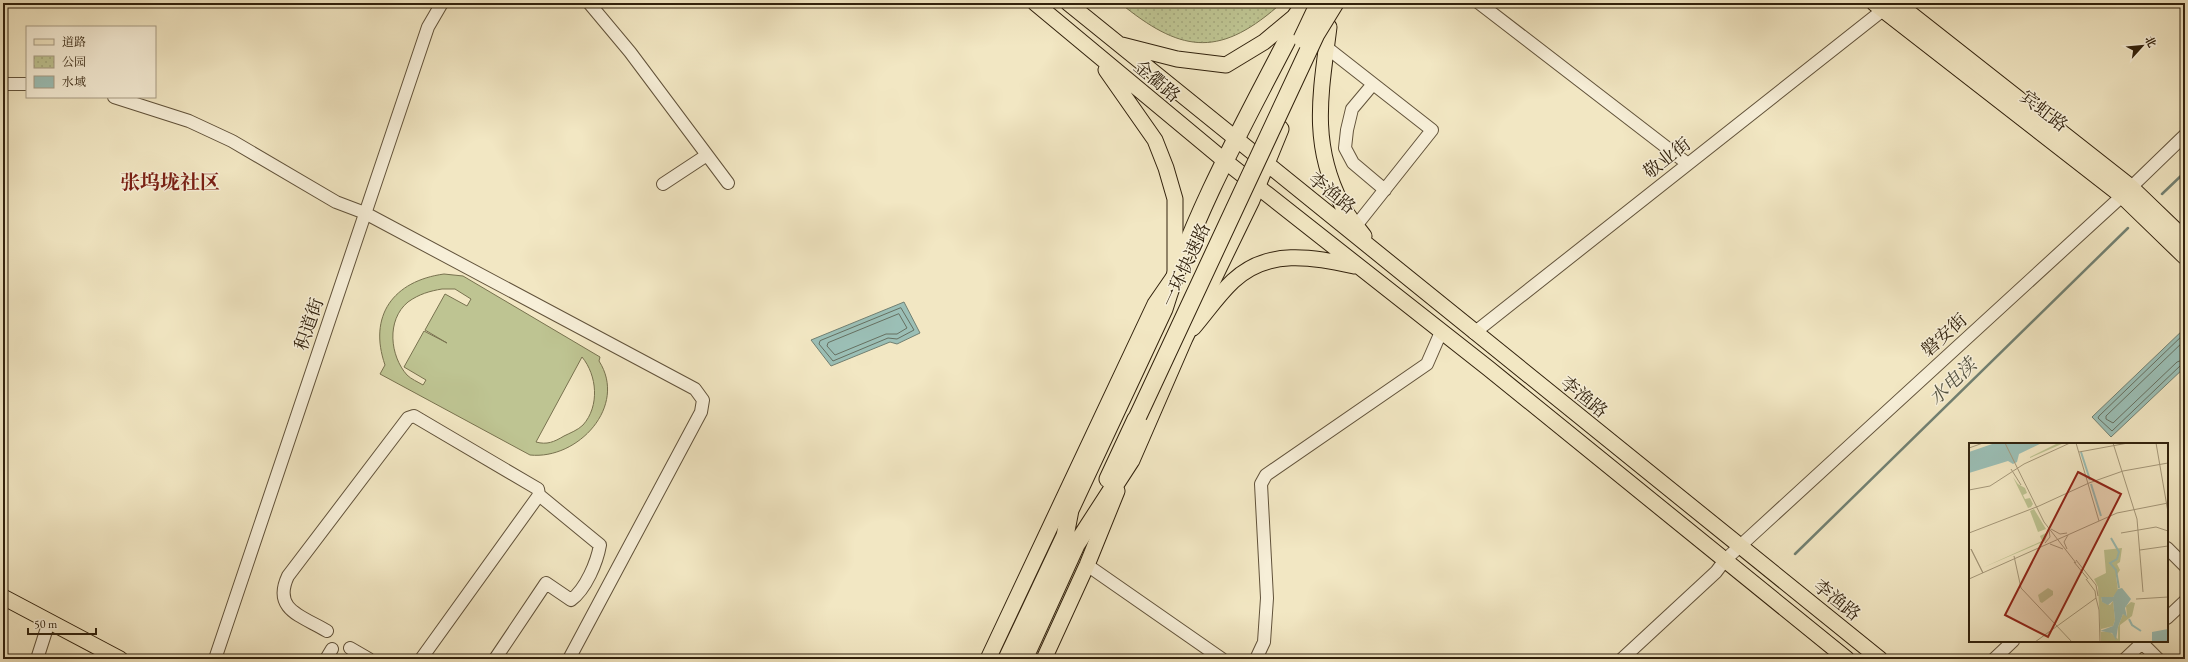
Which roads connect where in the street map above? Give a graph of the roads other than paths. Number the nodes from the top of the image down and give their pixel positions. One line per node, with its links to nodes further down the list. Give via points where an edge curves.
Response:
1 (442, 3): 31 (street, 积道街, via 428,27)
2 (589, 3): 22 (street, via 630,52)
3 (1035, 3): 15 (main road, 金衢路)
4 (1068, 3): 13 (main road, 金衢路)
5 (1305, 3): 13 (main road, via 1294,17 1264,42 1226,65 1177,59); 21 (highway)
6 (1319, 3): 40 (highway, 一环快速路, bridge)
7 (1335, 3): 40 (highway, 一环快速路, bridge, via 1313,41)
8 (1342, 3): 12 (highway)
9 (1479, 3): 25 (street)
10 (1897, 3): 30 (main road, 宾虹路)
11 (1878, 7): 25 (street, 敬业街); 30 (main road, 宾虹路)
12 (1329, 27): 14 (main road); 24 (highway, via 1308,64)
13 (1118, 44): 21 (main road, 金衢路)
14 (1326, 47): 18 (street); 32 (main road, via 1319,110 1323,160)
15 (1091, 51): 23 (main road, 金衢路); 36 (main road, via 1155,140 1166,168 1175,199)
16 (3, 84): 17 (street)
17 (26, 84)
18 (1373, 84): 29 (street, via 1352,109 1345,148 1353,163); 29 (street, via 1432,130)
19 (117, 98): 31 (street, via 189,121 232,141 336,202)
20 (2185, 135): 30 (street, 磐安街)
21 (1236, 140): 23 (highway); 24 (main road, 金衢路)
22 (707, 154): 26 (street); 27 (street)
23 (1225, 161): 28 (main road, 金衢路); 36 (highway)
24 (1266, 163): 28 (highway); 32 (main road, 李渔路)
25 (1688, 164): 38 (street, 敬业街)
26 (728, 183)
27 (663, 184)
28 (1256, 186): 35 (main road); 39 (highway)
29 (1385, 190): 32 (street)
30 (2127, 191): 33 (main road, 宾虹路); 34 (main road, 宾虹路); 44 (street, 磐安街)
31 (365, 213): 61 (street, 积道街); 65 (street, via 695,389 703,400 701,412)
32 (1354, 229): 38 (main road, 李渔路, via 1376,253)
33 (2185, 240)
34 (2185, 257)
35 (1359, 267): 37 (main road); 39 (main road, via 1309,257 1281,258 1256,266 1233,281)
36 (1175, 275): 43 (highway, via 1161,317 1070,510); 66 (main road, via 1155,304)
37 (1441, 332): 46 (main road); 71 (street, via 1427,364 1266,475 1261,484 1267,598 1264,642)
38 (1474, 333): 44 (main road, 李渔路)
39 (1184, 338): 41 (highway)
40 (1134, 412): 43 (highway, 一环快速路)
41 (1131, 460): 43 (highway); 47 (main road)
42 (539, 495): 54 (street, via 538,489 428,424 414,416 408,418 288,576 282,589 284,602 289,609); 63 (street); 64 (street, via 600,545 598,556 578,595 571,600 546,583)
43 (1071, 541): 67 (highway); 68 (highway)
44 (1740, 546): 46 (street, 磐安街); 74 (main road, 李渔路)
45 (2168, 549): 48 (street)
46 (1725, 560): 72 (street, 磐安街, via 1716,572); 73 (main road)
47 (1087, 565): 69 (main road); 70 (street)
48 (2185, 566)
49 (3, 598): 60 (main road)
50 (2185, 601): 52 (street)
51 (3, 609): 53 (main road)
52 (2168, 617)
53 (46, 631): 58 (street); 59 (main road)
54 (326, 631)
55 (2012, 642): 75 (street)
56 (2142, 642): 76 (street); 77 (street)
57 (350, 648): 62 (street)
58 (37, 659)
59 (99, 659)
60 (120, 659)
61 (215, 659)
62 (369, 659)
63 (421, 659)
64 (495, 659)
65 (569, 659)
66 (988, 659)
67 (1007, 659)
68 (1024, 659)
69 (1044, 659)
70 (1222, 659)
71 (1256, 659)
72 (1622, 659)
73 (1847, 659)
74 (1880, 659)
75 (1994, 659)
76 (2125, 659)
77 (2158, 659)

